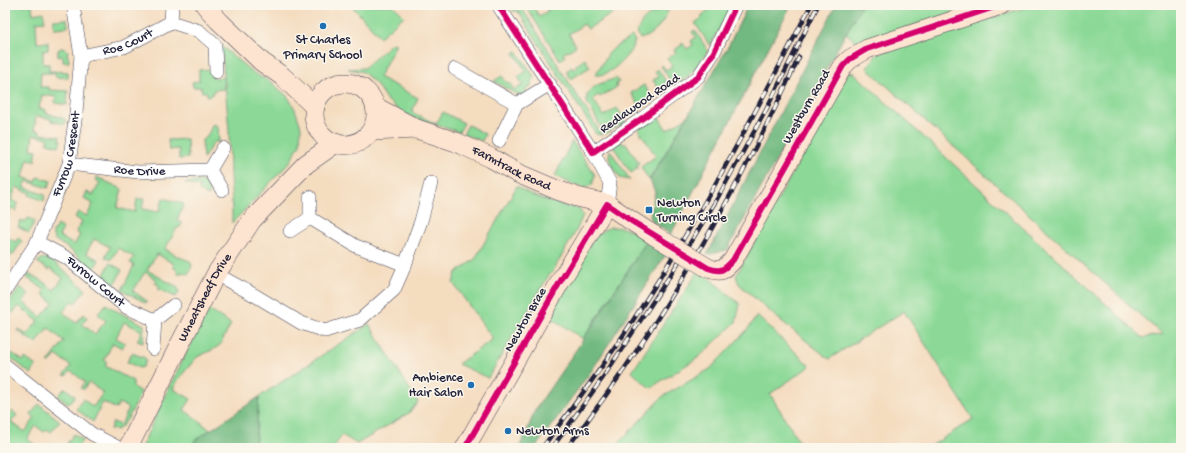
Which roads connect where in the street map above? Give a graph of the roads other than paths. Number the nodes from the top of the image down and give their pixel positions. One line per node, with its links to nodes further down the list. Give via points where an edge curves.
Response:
1 (74, 5): 8 (street, Furrow Crescent)
2 (172, 5): 7 (street)
3 (205, 5): 11 (street, via 262,62)
4 (498, 5): 12 (street, Redlawood Road)
5 (736, 5): 23 (street, Redlawood Road, via 713,54 698,77)
6 (1001, 5): 30 (street, Westburn Road, bridge, via 867,49 850,59 843,66 733,260 724,269 717,271 708,268)
7 (171, 22): 8 (street, Roe Court, via 124,47); 10 (street, via 199,31 214,45)
8 (81, 56): 24 (street, Furrow Crescent)
9 (455, 69): 14 (street)
10 (216, 72)
11 (282, 76): 13 (street); 15 (street)
12 (550, 84): 14 (street); 23 (street, Redlawood Road)
13 (326, 89): 15 (street); 16 (street, via 341,83 357,85 373,99)
14 (517, 104): 20 (street)
15 (315, 107): 17 (street)
16 (376, 107): 18 (street, Farmtrack Road); 19 (street)
17 (318, 128): 21 (street); 25 (street, Wheatsheaf Drive)
18 (417, 130): 19 (street, Farmtrack Road); 30 (street, Farmtrack Road, via 456,142 557,190)
19 (371, 131): 21 (street, via 357,142)
20 (499, 141)
21 (336, 143): 25 (street, Wheatsheaf Drive)
22 (224, 148): 26 (street)
23 (592, 152): 30 (street, Redlawood Road, via 610,183)
24 (69, 164): 26 (street, Roe Drive, via 138,172); 33 (street, Furrow Crescent)
25 (306, 164): 35 (street, Wheatsheaf Drive, via 252,220)
26 (210, 170): 28 (street)
27 (431, 183): 34 (street)
28 (222, 190)
29 (310, 198): 31 (street)
30 (607, 204): 43 (street, Newton Brae)
31 (310, 218): 32 (street); 34 (street, via 356,246)
32 (290, 230)
33 (37, 242): 36 (street, Furrow Crescent); 38 (street, Furrow Court, via 66,258 126,307)
34 (405, 265): 35 (street, via 394,290 360,320 325,331 301,323)
35 (216, 274): 42 (street, Wheatsheaf Drive)
36 (5, 291)
37 (174, 305): 38 (street)
38 (155, 320): 39 (street)
39 (153, 349)
40 (5, 365): 41 (street, via 92,434)
41 (119, 448)
42 (128, 448)
43 (465, 448)

